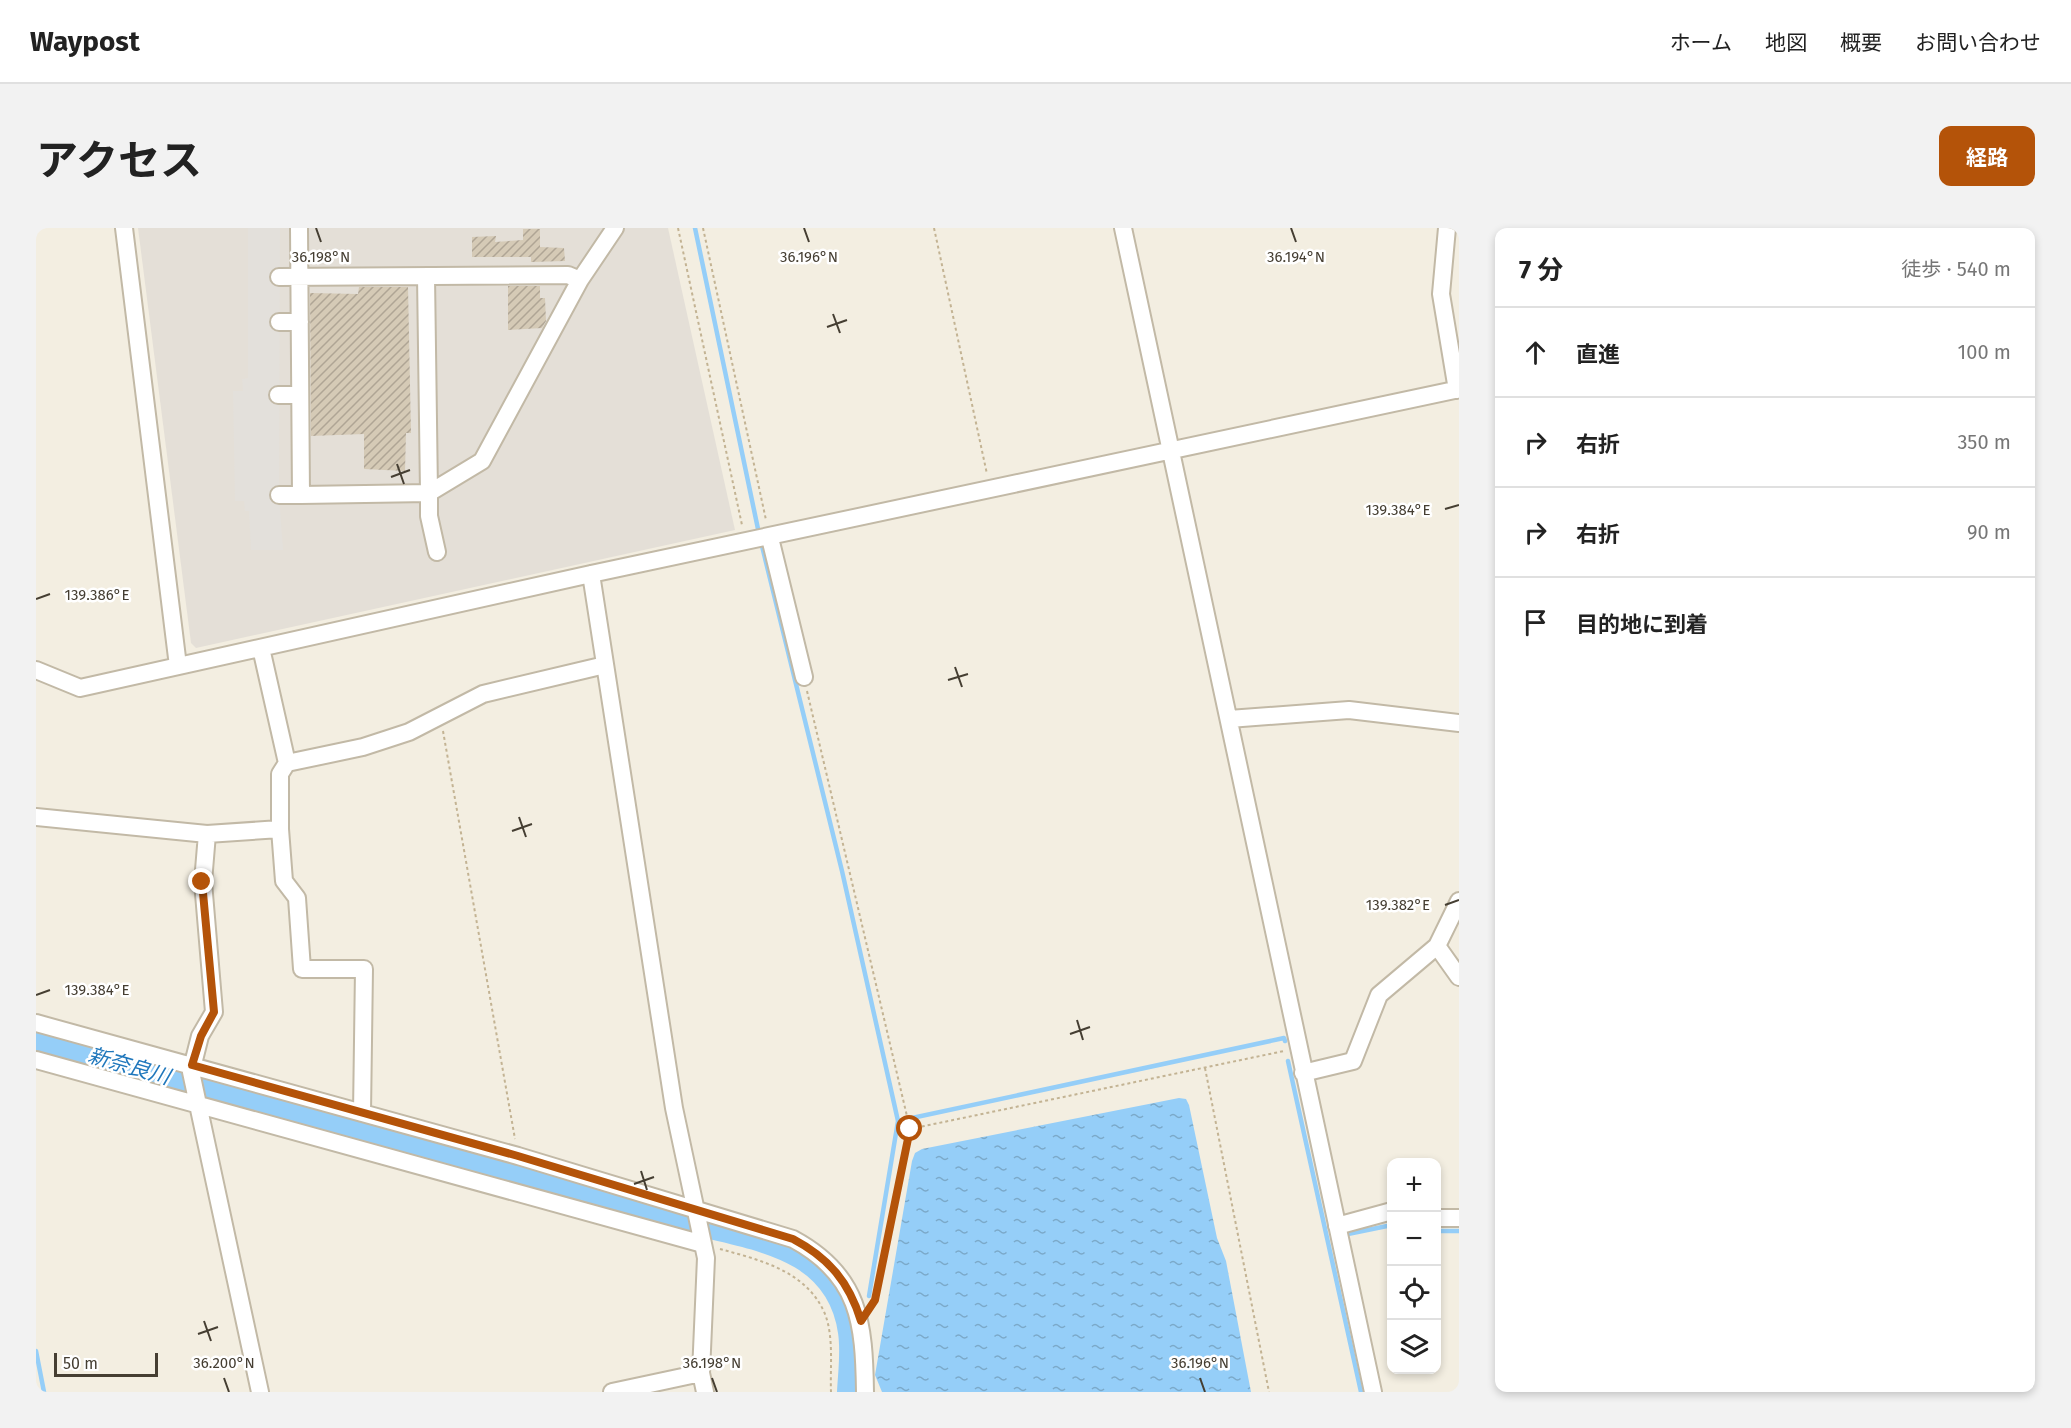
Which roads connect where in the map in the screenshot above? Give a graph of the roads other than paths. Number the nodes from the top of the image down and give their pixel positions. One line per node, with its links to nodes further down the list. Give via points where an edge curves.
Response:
1 (124, 228): 24 (street)
2 (299, 228): 7 (street)
3 (615, 228): 9 (street)
4 (1123, 228): 15 (street)
5 (1447, 228): 12 (street, via 1441,294)
6 (426, 276): 7 (street); 9 (street, via 568,274); 16 (street)
7 (299, 277): 8 (street); 11 (street)
8 (279, 278)
9 (580, 280): 16 (street, via 482,461)
10 (279, 322): 11 (street)
11 (300, 322): 14 (street)
12 (1458, 390): 15 (street)
13 (278, 395): 14 (street)
14 (300, 395): 18 (street)
15 (1172, 451): 19 (street); 27 (street)
16 (429, 493): 18 (street); 20 (street, via 429,516)
17 (279, 495): 18 (street)
18 (301, 495)
19 (770, 538): 21 (street); 26 (street)
20 (437, 552)
21 (591, 574): 22 (street); 23 (street)
22 (261, 648): 24 (street); 29 (street)
23 (605, 665): 29 (street, via 483,693 409,732 363,747); 43 (street, via 674,1108)
24 (178, 666): 25 (street, via 80,687)
25 (36, 670)
26 (804, 677)
27 (1229, 719): 28 (street, via 1349,710); 39 (street)
28 (1459, 723)
29 (287, 763): 31 (street, via 280,774)
30 (36, 817): 32 (street)
31 (280, 829): 32 (street); 41 (street, via 284,881 297,898 303,969 364,969)
32 (207, 834): 38 (street, via 202,882 214,1012 201,1036)
33 (1459, 901): 34 (street)
34 (1437, 946): 35 (street); 39 (street, via 1379,995 1353,1061)
35 (1459, 977)
36 (36, 1023): 38 (street)
37 (36, 1060): 40 (street)
38 (192, 1068): 40 (street); 41 (street)
39 (1304, 1073): 46 (street)
40 (197, 1101): 47 (street); 49 (street)
41 (362, 1113): 43 (street, via 518,1156)
42 (1387, 1211): 46 (street)
43 (696, 1212): 47 (street); 52 (street, via 793,1239 828,1262 846,1283 861,1321)
44 (1441, 1218): 45 (street)
45 (1459, 1218)
46 (1337, 1226): 53 (street)
47 (702, 1241): 48 (street, via 705,1258)
48 (701, 1373): 50 (street); 51 (street)
49 (260, 1392)
50 (612, 1392)
51 (705, 1392)
52 (865, 1392)
53 (1373, 1392)

